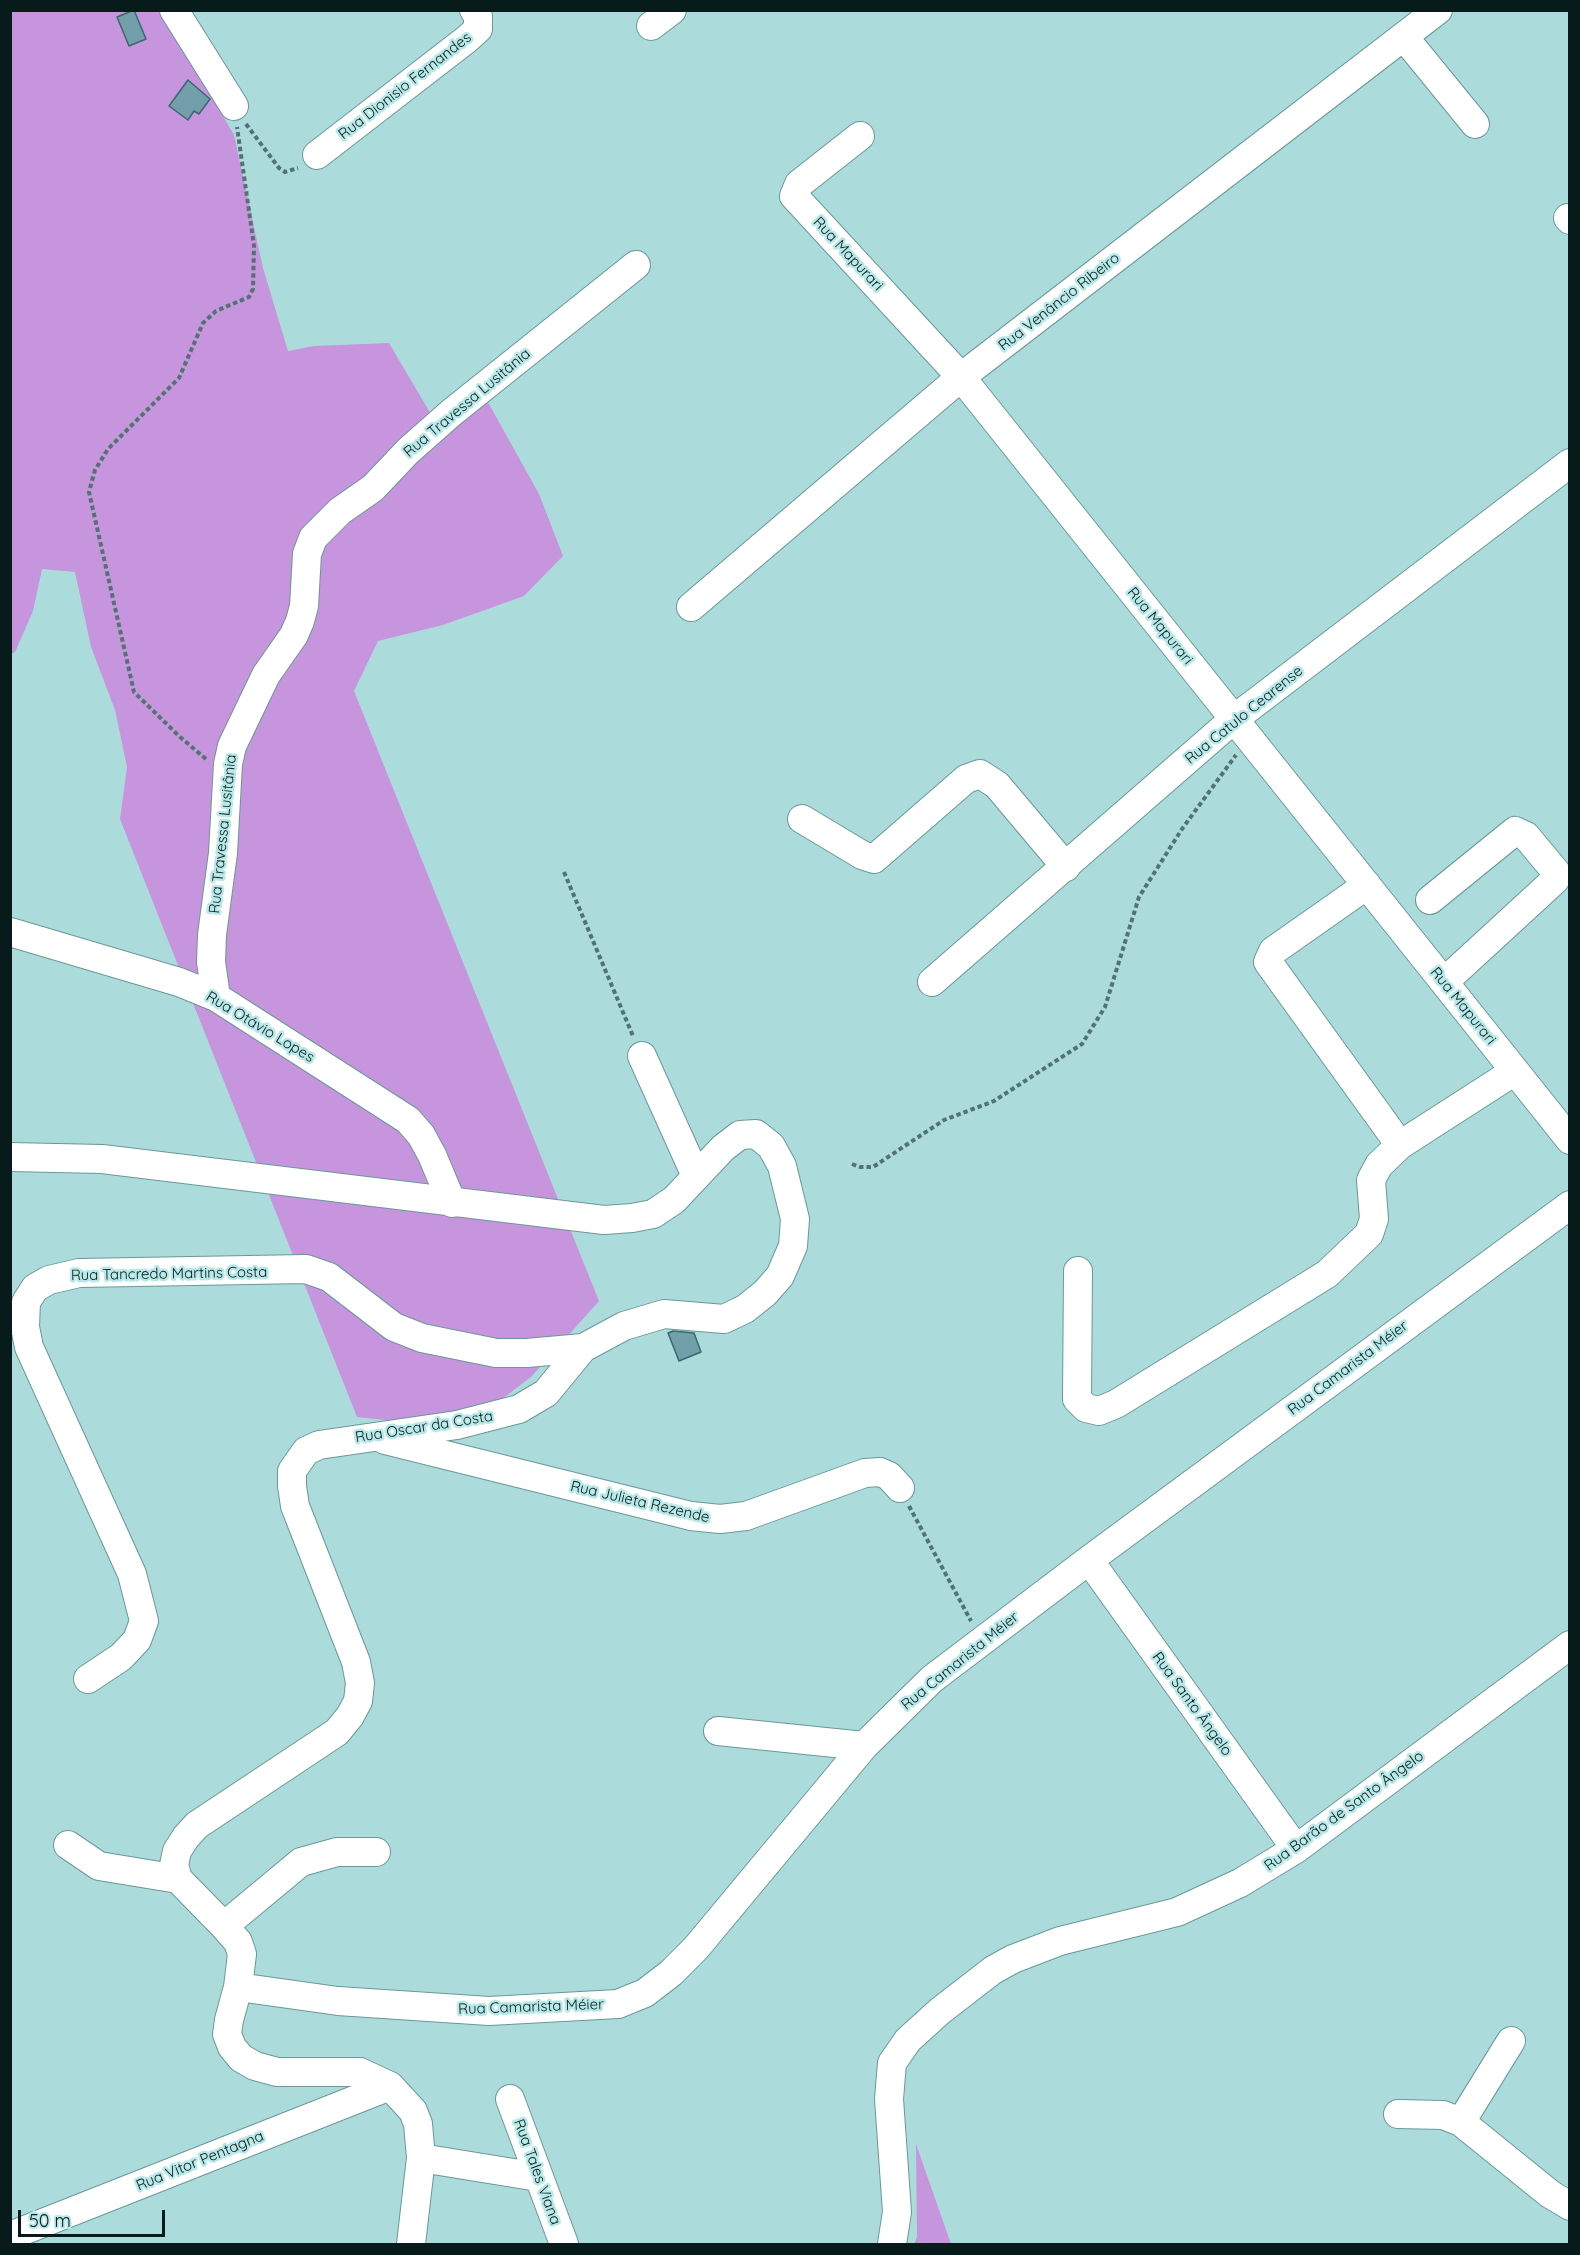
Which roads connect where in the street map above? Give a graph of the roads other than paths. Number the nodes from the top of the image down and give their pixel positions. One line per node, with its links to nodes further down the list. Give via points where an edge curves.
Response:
1 (174, 10): 5 (street)
2 (474, 10): 8 (street, Rua Dionisio Fernandes, via 478,29)
3 (1438, 10): 4 (street, Rua Venâncio Ribeiro)
4 (1404, 37): 6 (street); 10 (street, Rua Venâncio Ribeiro)
5 (234, 106)
6 (1475, 124)
7 (860, 136): 10 (street, Rua Mapurari, via 799,184 794,196)
8 (317, 155)
9 (636, 265): 21 (street, Rua Travessa Lusitânia, via 451,413 373,488 322,526 313,538 307,554 300,621 266,675 232,746 212,935)
10 (961, 377): 12 (street, Rua Venâncio Ribeiro); 13 (street, Rua Mapurari)
11 (1569, 463): 13 (street, Rua Catulo Cearense)
12 (691, 607)
13 (1242, 728): 15 (street, Rua Catulo Cearense); 16 (street, Rua Mapurari)
14 (802, 819): 15 (street, via 874,859 966,779 980,774 997,785)
15 (1066, 867): 19 (street, Rua Catulo Cearense)
16 (1366, 885): 20 (street, Rua Mapurari); 25 (street, via 1273,951 1268,962)
17 (1430, 900): 20 (street, via 1515,831 1526,836 1556,873 1555,880)
18 (10, 932): 21 (street, Rua Otávio Lopes, via 170,978)
19 (932, 982)
20 (1444, 982): 23 (street, Rua Mapurari)
21 (216, 997): 28 (street, Rua Otávio Lopes, via 408,1120 432,1155)
22 (642, 1056): 27 (street)
23 (1515, 1071): 24 (street, Rua Mapurari); 25 (street)
24 (1569, 1140)
25 (1400, 1145): 30 (street, via 1379,1165 1371,1180 1374,1219 1369,1234 1328,1274 1099,1411 1086,1408 1077,1399)
26 (10, 1157): 28 (street, Rua Oscar da Costa, via 102,1159)
27 (696, 1176): 28 (street, Rua Oscar da Costa, via 674,1200 653,1214 632,1218 604,1220); 31 (street, Rua Oscar da Costa, via 740,1135 756,1134 771,1146 782,1166 795,1219 793,1246 780,1276 733,1317 714,1320 682,1314 656,1316 616,1330)
28 (452, 1203)
29 (1569, 1205): 34 (street, Rua Camarista Méier)
30 (1078, 1271)
31 (582, 1348): 32 (street, Rua Oscar da Costa, via 546,1393 519,1409 457,1425); 36 (street, Rua Tancredo Martins Costa, via 496,1353 422,1338 394,1327 329,1277 306,1269 79,1274 49,1280 35,1288 26,1302 29,1347 132,1574 144,1621 137,1640 121,1657)
32 (371, 1436): 33 (street, Rua Julieta Rezende, via 691,1516 720,1519 746,1516 865,1473 880,1472); 42 (street, Rua Oscar da Costa, via 306,1450 292,1471 291,1486 295,1506 356,1662 360,1683 357,1701 337,1732 197,1825 177,1851 174,1865)
33 (900, 1488)
34 (1089, 1560): 38 (street, Rua Camarista Méier, via 932,1679); 40 (street, Rua Santo Ângelo)
35 (1569, 1645): 40 (street, Rua Barão de Santo Ângelo)
36 (88, 1679)
37 (718, 1731): 38 (street)
38 (864, 1746): 44 (street, Rua Camarista Méier, via 696,1948 645,1993 618,2004 489,2011 338,2001)
39 (68, 1845): 42 (street, via 99,1866)
40 (1296, 1849): 56 (street, Rua Barão de Santo Ângelo, via 1240,1883 1177,1912 1060,1941 1013,1959 984,1977 908,2040 892,2063 890,2077 897,2212)
41 (376, 1852): 43 (street, via 337,1852 301,1862)
42 (178, 1879): 43 (street)
43 (225, 1926): 44 (street, via 242,1954)
44 (238, 1987): 46 (street, via 227,2034 241,2058 277,2072 360,2072)
45 (1511, 2040): 49 (street)
46 (390, 2086): 50 (street, via 413,2111); 53 (street, Rua Vitor Pentagna)
47 (510, 2099): 51 (street, Rua Tales Viana)
48 (1398, 2114): 49 (street, via 1443,2115)
49 (1461, 2122): 52 (street)
50 (421, 2158): 51 (street); 54 (street)
51 (538, 2177): 55 (street, Rua Tales Viana)
52 (1569, 2206)
53 (10, 2236)
54 (411, 2244)
55 (564, 2244)
56 (892, 2244)

